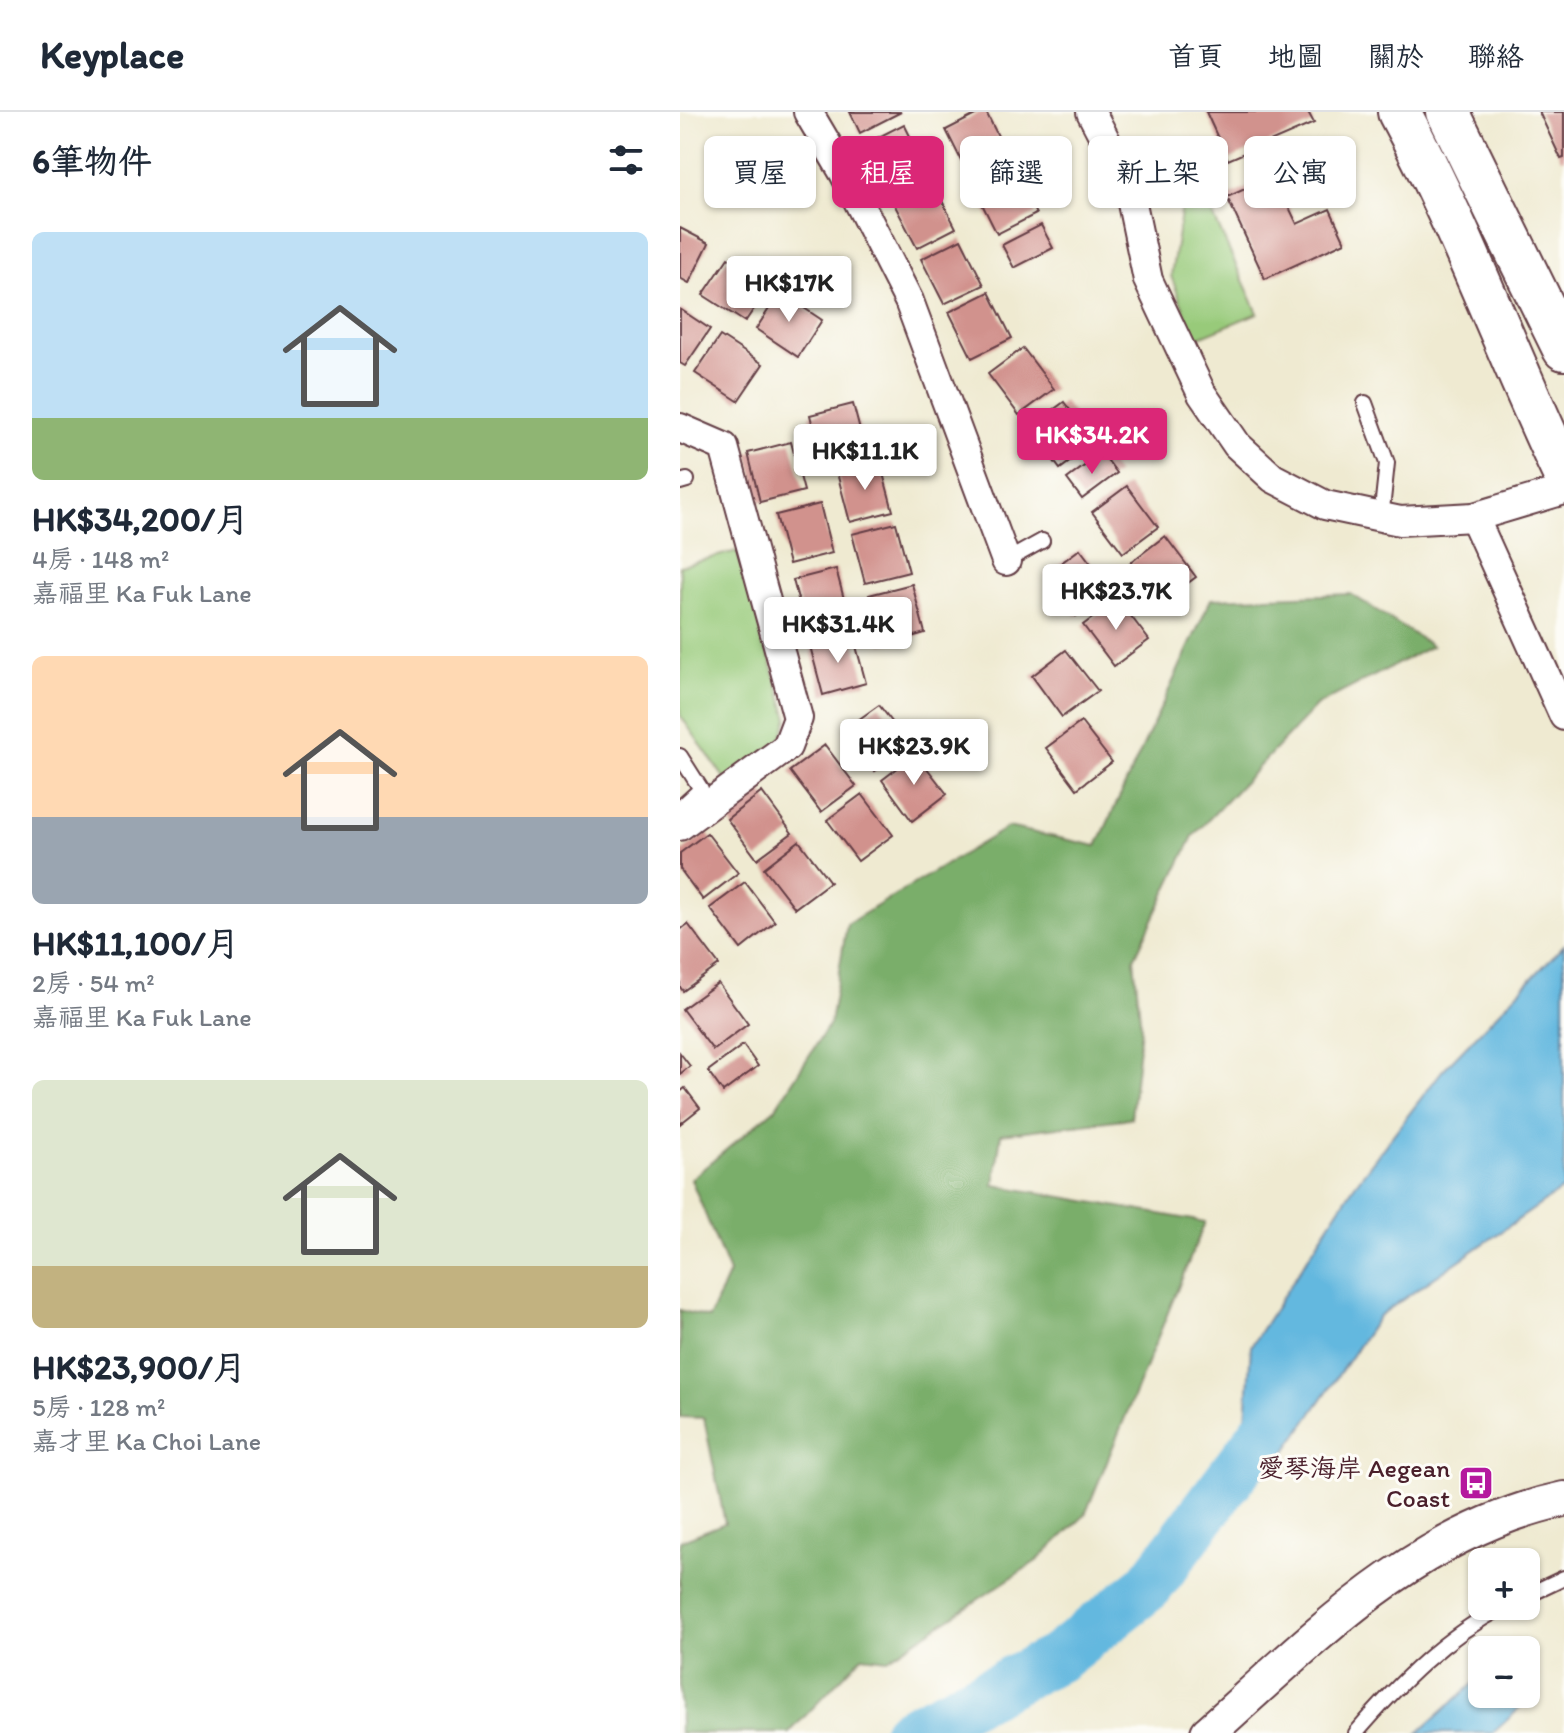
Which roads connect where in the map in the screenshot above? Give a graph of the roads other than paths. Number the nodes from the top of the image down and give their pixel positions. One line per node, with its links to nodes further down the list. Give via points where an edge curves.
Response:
1 (808, 112): 14 (street, via 909,301)
2 (1091, 112): 12 (street, via 1128,184 1148,280 1202,394 1224,428 1289,488 1325,505)
3 (1399, 112): 5 (main road, via 1461,235)
4 (1448, 112): 5 (main road)
5 (1531, 315): 6 (main road); 9 (main road)
6 (1564, 349)
7 (1365, 403): 12 (lane, via 1387,463)
8 (680, 428): 18 (street, via 724,447 798,718 787,747)
9 (1564, 474)
10 (1564, 490): 11 (street)
11 (1474, 517): 12 (street); 15 (street)
12 (1381, 519)
13 (1042, 541): 14 (lane)
14 (1006, 561)
15 (1564, 716)
16 (680, 756): 17 (lane, via 701,789)
17 (680, 808)
18 (680, 826)
19 (1564, 1499): 23 (street, via 1495,1520 1370,1589)
20 (1564, 1578): 21 (lane)
21 (1540, 1589)
22 (1482, 1620): 24 (lane, via 1417,1667)
23 (1208, 1733)
24 (1356, 1733)

